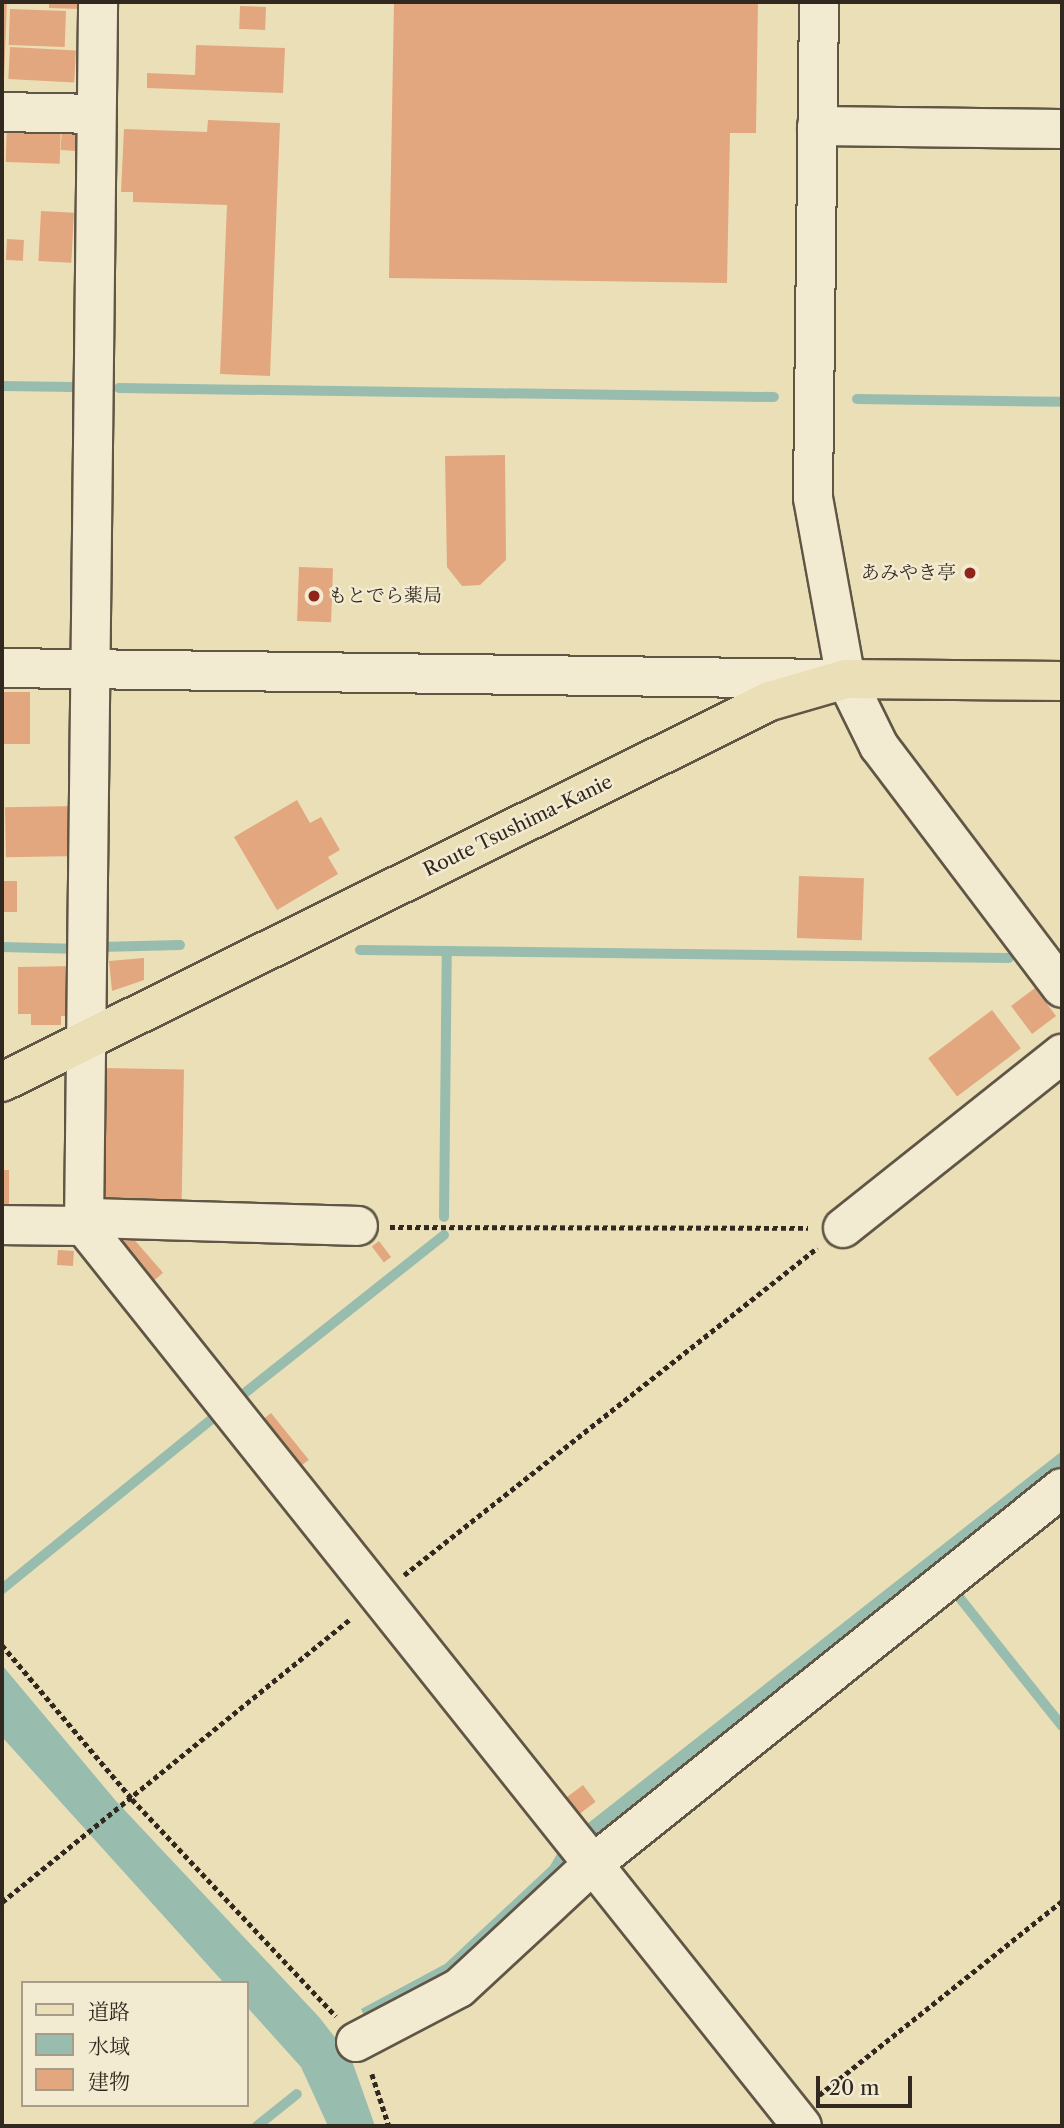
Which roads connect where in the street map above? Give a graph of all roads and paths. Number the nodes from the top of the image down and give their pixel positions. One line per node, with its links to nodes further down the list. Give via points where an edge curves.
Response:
1 (98, 2): 4 (street)
2 (819, 2): 5 (street)
3 (2, 113): 4 (street)
4 (96, 114): 8 (street)
5 (817, 126): 6 (street); 9 (street, via 813,498)
6 (1062, 129)
7 (2, 668): 8 (street)
8 (88, 669): 9 (street); 12 (street)
9 (846, 679): 10 (main road, Route Tsushima-Kanie); 11 (street, via 879,746); 12 (main road, Route Tsushima-Kanie, via 770,701)
10 (1062, 681)
11 (1062, 988)
12 (89, 1038): 14 (main road, Route Tsushima-Kanie); 16 (street)
13 (1062, 1054): 18 (street)
14 (2, 1083)
15 (2, 1225): 16 (street)
16 (84, 1226): 17 (street, via 93,1218); 20 (street)
17 (358, 1226): 18 (path)
18 (843, 1228): 20 (path)
19 (1062, 1488): 23 (street)
20 (380, 1595): 22 (path); 23 (street)
21 (2, 1645): 22 (path)
22 (132, 1799): 25 (path); 26 (path)
23 (590, 1860): 26 (street, via 459,1988); 27 (street)
24 (1062, 1901): 27 (path)
25 (2, 1902)
26 (356, 2042): 28 (path)
27 (798, 2121)
28 (389, 2126)

